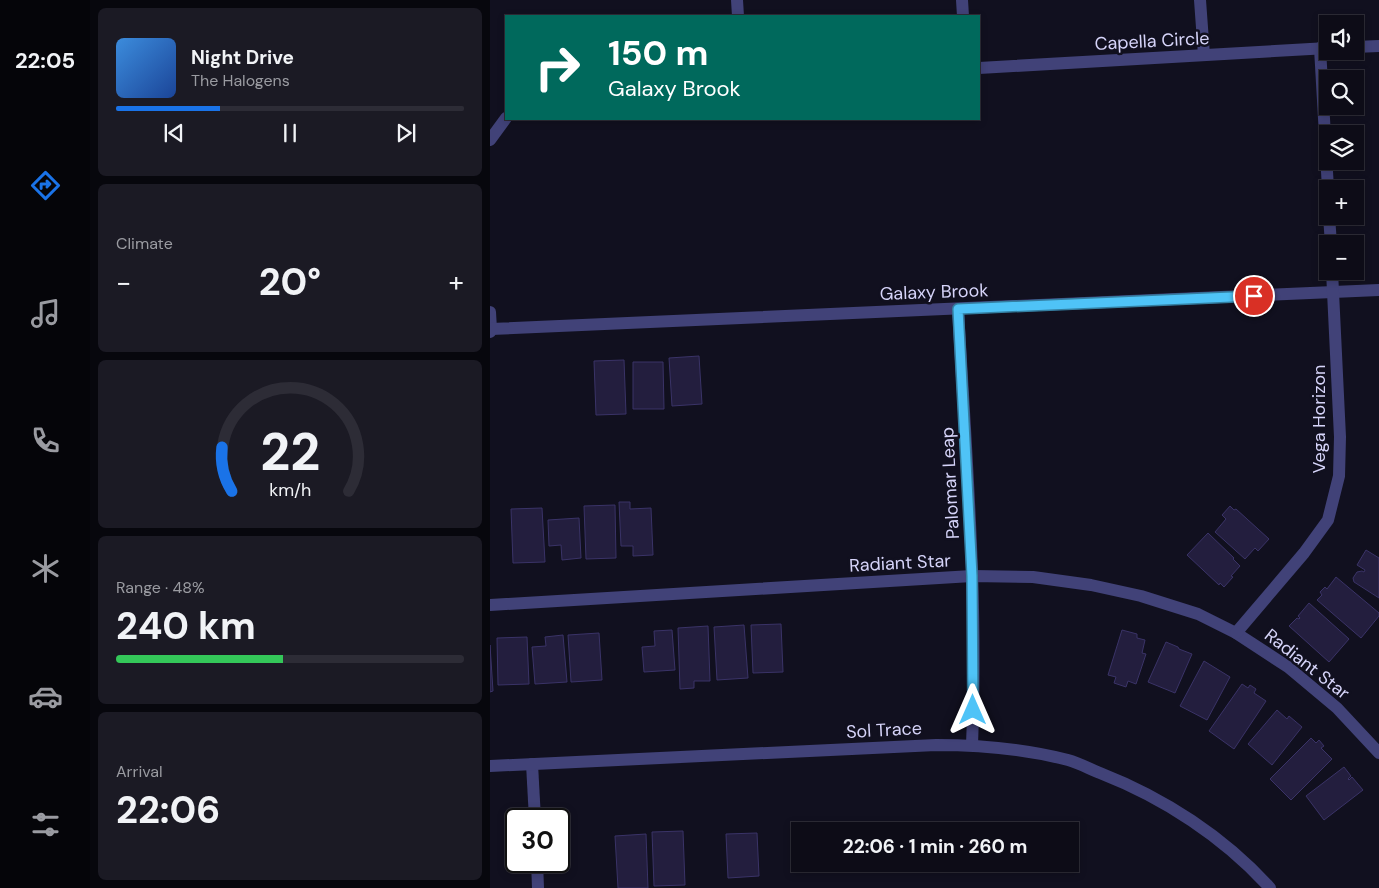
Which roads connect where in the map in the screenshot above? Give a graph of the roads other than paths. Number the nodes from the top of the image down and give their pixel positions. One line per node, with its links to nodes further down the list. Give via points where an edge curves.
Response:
1 (737, 0): 4 (street)
2 (962, 0): 5 (street)
3 (1200, 0): 9 (street)
4 (738, 15)
5 (963, 15)
6 (1379, 46): 7 (street)
7 (1364, 47)
8 (1319, 48): 9 (street, Capella Circle)
9 (1204, 55): 11 (street, Capella Circle)
10 (1324, 60): 14 (street)
11 (980, 68)
12 (505, 119): 13 (street)
13 (490, 140)
14 (1328, 180)
15 (1332, 280): 17 (street, Vega Horizon)
16 (1379, 290): 17 (street, Galaxy Brook)
17 (1333, 292): 18 (street, Galaxy Brook); 23 (street, Vega Horizon, via 1340,437 1339,476 1328,520)
18 (958, 309): 20 (street, Galaxy Brook); 21 (street, Palomar Leap)
19 (490, 312): 20 (street)
20 (491, 331)
21 (972, 576): 22 (street, Radiant Star); 23 (street, Radiant Star, via 1033,577 1107,588 1198,614); 24 (street, Palomar Leap)
22 (490, 605)
23 (1236, 633): 25 (street, Radiant Star, via 1288,667 1337,708)
24 (972, 745): 26 (street, Sol Trace); 31 (street, Sol Trace, via 1070,761 1128,784 1167,805 1215,838)
25 (1379, 752)
26 (532, 764): 27 (street, Sol Trace); 28 (street)
27 (490, 766)
28 (534, 808)
29 (537, 873): 30 (street)
30 (538, 888)
31 (1270, 888)

